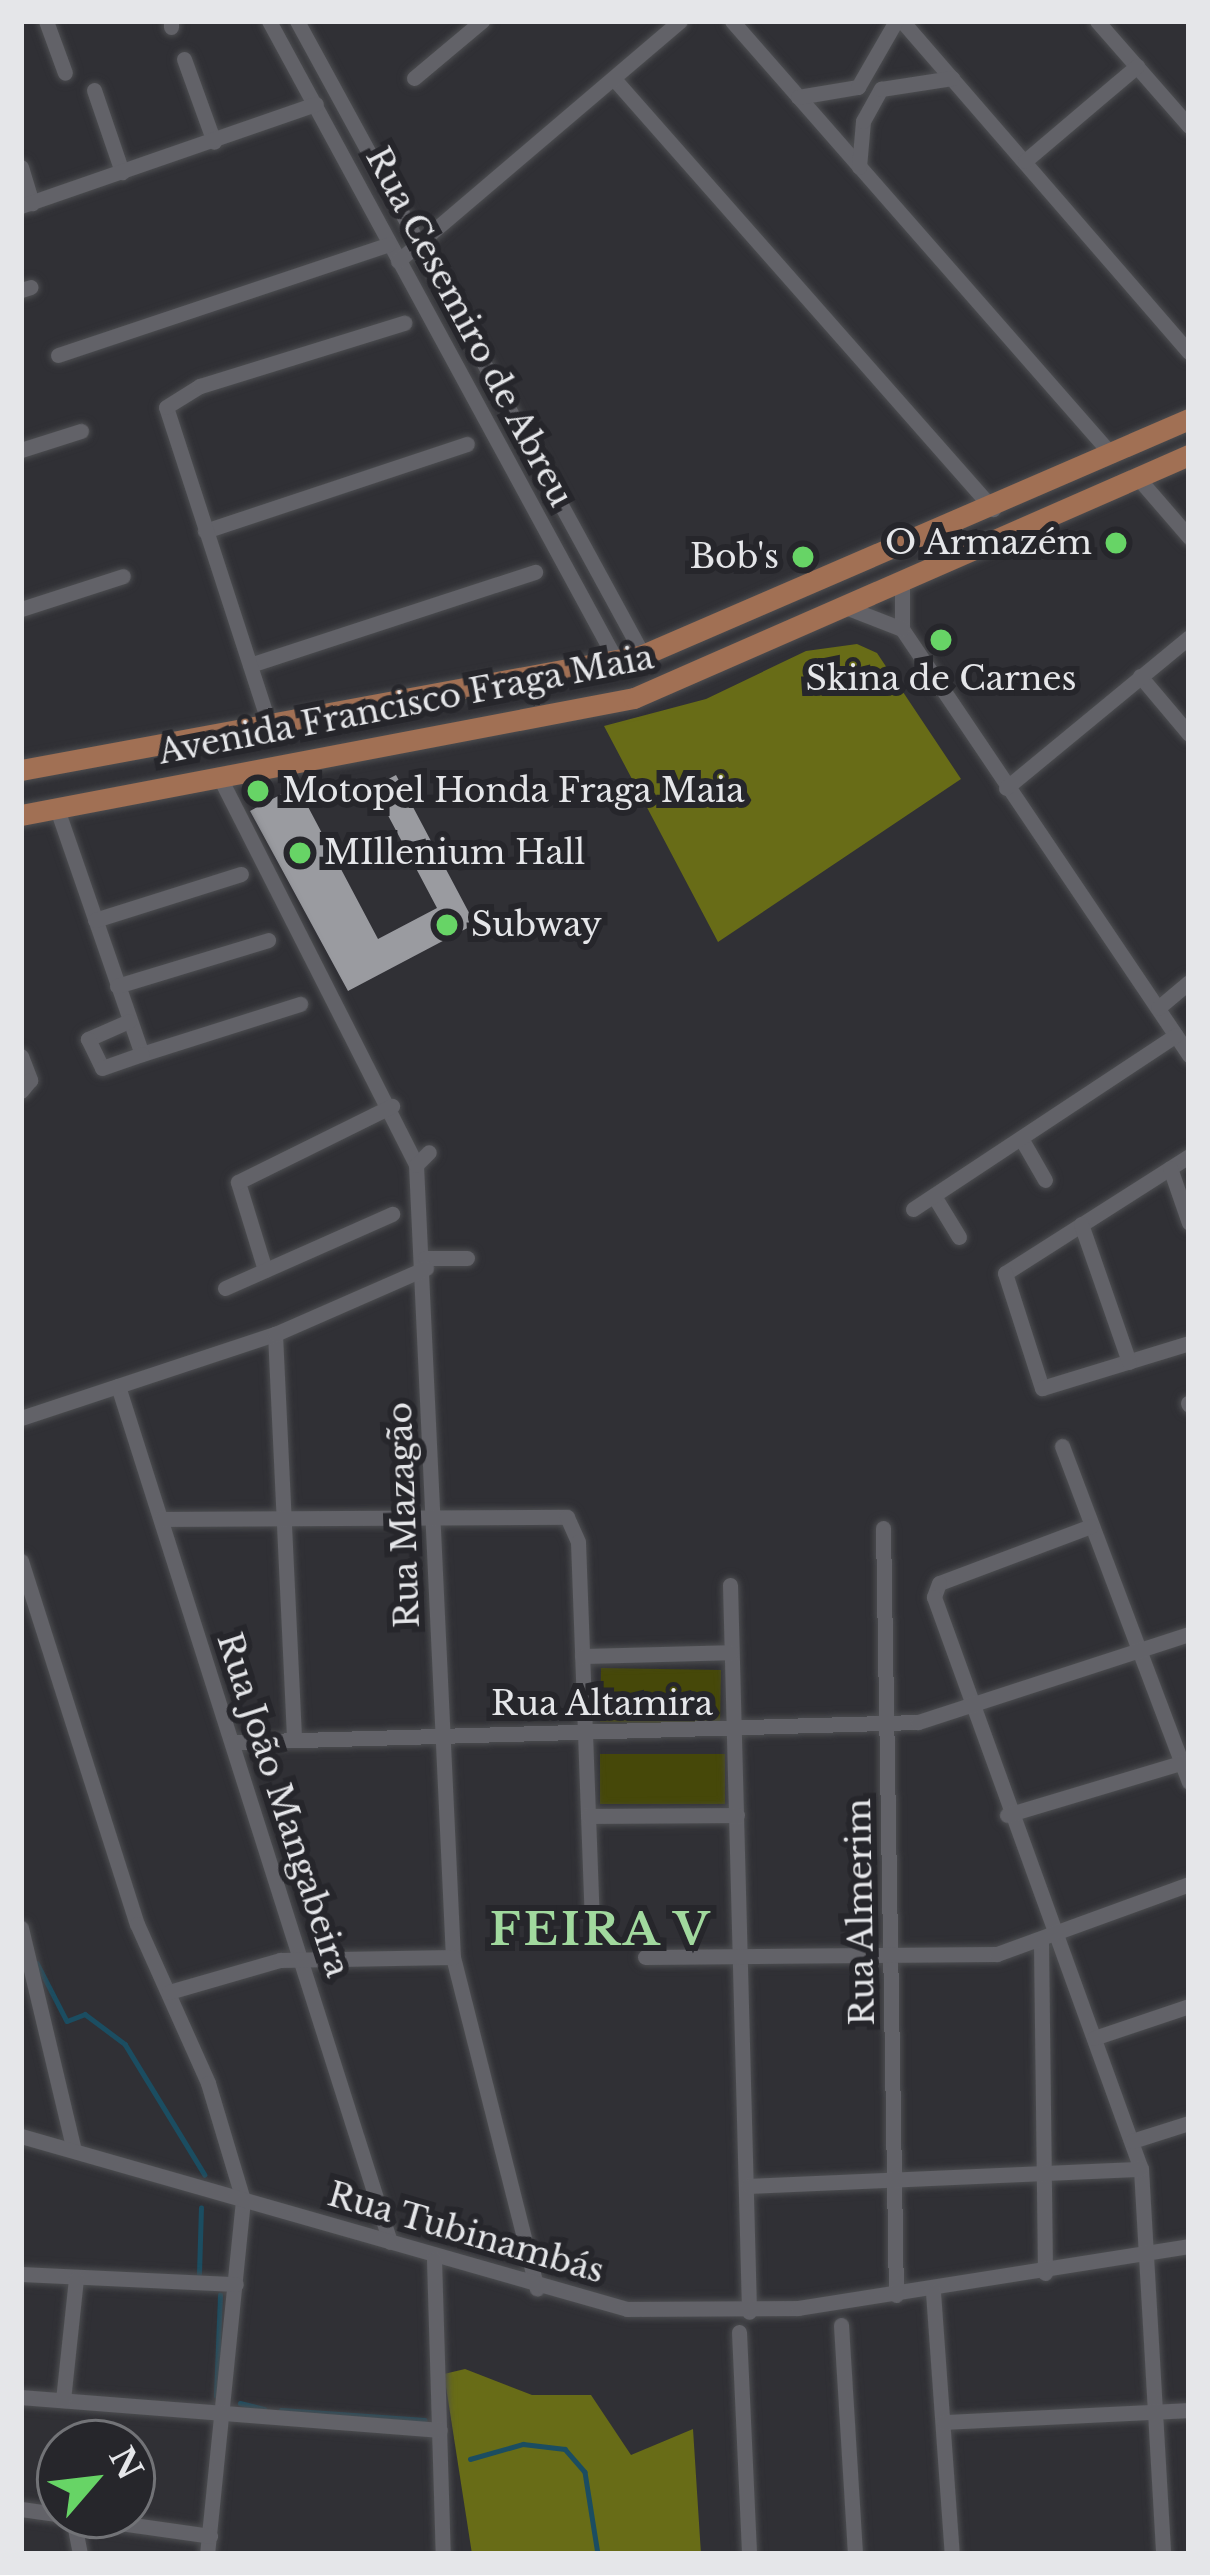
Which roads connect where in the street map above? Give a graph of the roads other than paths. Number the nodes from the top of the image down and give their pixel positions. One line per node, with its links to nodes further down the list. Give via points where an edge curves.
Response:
1 (46, 21): 11 (street)
2 (269, 21): 18 (street, Rua Cesemiro de Abreu)
3 (297, 21): 27 (street, Rua Cesemiro de Abreu)
4 (482, 21): 12 (street)
5 (680, 21): 14 (street)
6 (732, 21): 17 (street)
7 (899, 21): 13 (street); 15 (street)
8 (1097, 21): 10 (street)
9 (184, 59): 20 (street)
10 (1137, 66): 19 (street); 21 (street)
11 (65, 73)
12 (414, 78)
13 (952, 78): 15 (street); 21 (street)
14 (615, 80): 27 (street); 41 (street)
15 (875, 83): 17 (street); 23 (street)
16 (94, 90): 24 (street)
17 (798, 97): 23 (street)
18 (316, 104): 20 (street); 26 (street, Rua Cesemiro de Abreu)
19 (1189, 126)
20 (214, 142): 24 (street)
21 (1024, 161): 30 (street)
22 (21, 167): 25 (street)
23 (860, 167): 38 (street)
24 (122, 172): 25 (street)
25 (26, 205)
26 (389, 244): 28 (street, Rua Cesemiro de Abreu); 31 (street)
27 (422, 249): 28 (street); 33 (street, Rua Cesemiro de Abreu)
28 (398, 261): 35 (street, Rua Cesemiro de Abreu)
29 (404, 323): 42 (street, via 200,386 166,407)
30 (1189, 352)
31 (58, 355)
32 (1189, 419): 38 (main road, Avenida Francisco Fraga Maia)
33 (519, 424): 35 (street); 51 (street, Rua Cesemiro de Abreu)
34 (81, 431): 37 (street)
35 (493, 434): 52 (street, Rua Cesemiro de Abreu)
36 (467, 444): 42 (street)
37 (21, 450)
38 (1112, 455): 41 (main road, Avenida Francisco Fraga Maia)
39 (1189, 455): 40 (main road, Avenida Francisco Fraga Maia)
40 (1138, 478): 43 (street); 46 (main road, Avenida Francisco Fraga Maia)
41 (993, 509): 51 (main road, Avenida Francisco Fraga Maia)
42 (205, 531): 53 (street)
43 (1189, 538)
44 (536, 572): 53 (street)
45 (123, 576): 48 (street)
46 (902, 582): 47 (main road, Avenida Francisco Fraga Maia); 49 (street)
47 (848, 608): 49 (street); 58 (main road, Avenida Francisco Fraga Maia, via 675,685)
48 (21, 609)
49 (902, 629): 63 (street)
50 (1189, 637): 54 (street)
51 (643, 655): 52 (main road, Avenida Francisco Fraga Maia)
52 (616, 662): 55 (main road, Avenida Francisco Fraga Maia)
53 (250, 665): 57 (street)
54 (1140, 676): 59 (street); 63 (street)
55 (472, 691): 56 (main road, Avenida Francisco Fraga Maia); 58 (main road, via 439,718)
56 (398, 706): 57 (main road, Avenida Francisco Fraga Maia); 60 (main road, via 432,716)
57 (270, 727): 61 (main road, Avenida Francisco Fraga Maia)
58 (477, 729): 60 (main road, Avenida Francisco Fraga Maia)
59 (1189, 734)
60 (419, 739): 62 (main road, Avenida Francisco Fraga Maia)
61 (21, 770)
62 (219, 776): 64 (main road, Avenida Francisco Fraga Maia); 79 (street, Rua Mazagão)
63 (1006, 788): 72 (street)
64 (57, 809): 65 (main road, Avenida Francisco Fraga Maia); 67 (street)
65 (21, 815)
66 (241, 874): 67 (street)
67 (95, 920): 70 (street)
68 (268, 940): 70 (street)
69 (1189, 982): 72 (street)
70 (117, 986): 73 (street)
71 (300, 1004): 75 (street)
72 (1158, 1008): 74 (street)
73 (129, 1021): 75 (street); 75 (street, via 88,1040 102,1067)
74 (1176, 1035): 76 (street); 80 (street)
75 (142, 1054)
76 (1189, 1055)
77 (21, 1056): 78 (street, via 30,1083)
78 (21, 1090)
79 (392, 1106): 83 (street, Rua Mazagão); 94 (street, via 238,1182)
80 (1022, 1140): 85 (street); 86 (street)
81 (430, 1152): 83 (street)
82 (1189, 1156): 84 (street)
83 (416, 1166): 93 (street, Rua Mazagão, via 430,1215)
84 (1170, 1168): 89 (street); 90 (street)
85 (1045, 1180)
86 (934, 1196): 87 (street); 91 (street)
87 (914, 1209)
88 (392, 1214): 94 (street)
89 (1189, 1222)
90 (1082, 1224): 98 (street); 98 (street, via 1005,1273 1027,1351 1048,1390)
91 (958, 1237)
92 (467, 1258): 93 (street)
93 (425, 1263): 96 (street); 102 (street, Rua Mazagão)
94 (265, 1270): 95 (street)
95 (225, 1288)
96 (275, 1334): 99 (street); 103 (street)
97 (1189, 1343): 98 (street)
98 (1129, 1362)
99 (118, 1386): 100 (street); 104 (street, Rua João Mangabeira)
100 (21, 1418)
101 (1062, 1446): 105 (street)
102 (434, 1509): 103 (street); 112 (street, via 558,1512 578,1542); 117 (street, Rua Mazagão)
103 (282, 1514): 104 (street); 118 (street)
104 (161, 1519): 119 (street, Rua João Mangabeira)
105 (1091, 1526): 111 (street); 113 (street, via 935,1587)
106 (883, 1528): 114 (street, Rua Almerim)
107 (21, 1562): 134 (street, via 136,1924)
108 (730, 1585): 110 (street)
109 (1189, 1634): 111 (street, Rua Altamira)
110 (731, 1652): 112 (street); 116 (street)
111 (1139, 1652): 113 (street, Rua Altamira); 120 (street)
112 (583, 1656): 115 (street)
113 (972, 1712): 114 (street, Rua Altamira); 123 (street)
114 (886, 1725): 116 (street, Rua Altamira); 129 (street, Rua Almerim)
115 (585, 1733): 116 (street, Rua Altamira); 117 (street, Rua Altamira); 124 (street)
116 (735, 1733): 122 (street)
117 (441, 1735): 118 (street, Rua Altamira); 130 (street, Rua Mazagão)
118 (294, 1739): 119 (street, Rua Altamira)
119 (232, 1742): 133 (street, Rua João Mangabeira)
120 (1180, 1763): 121 (street); 123 (street)
121 (1189, 1782)
122 (737, 1815): 124 (street); 132 (street)
123 (1007, 1815): 128 (street)
124 (588, 1816): 126 (street)
125 (1189, 1884): 128 (street)
126 (592, 1915)
127 (21, 1928): 140 (street)
128 (1048, 1939): 129 (street); 136 (street); 142 (street)
129 (894, 1956): 132 (street); 143 (street, Rua Almerim)
130 (453, 1957): 133 (street); 154 (street, Rua Mazagão)
131 (645, 1957): 132 (street)
132 (741, 1958): 144 (street)
133 (301, 1960): 134 (street); 146 (street, Rua João Mangabeira)
134 (169, 1992): 145 (street)
135 (1189, 2006): 136 (street)
136 (1094, 2038): 139 (street)
137 (1189, 2123): 139 (street)
138 (21, 2136): 140 (street, Rua Tubinambás)
139 (1132, 2141): 141 (street)
140 (73, 2146): 145 (street, Rua Tubinambás)
141 (1141, 2169): 142 (street); 148 (street)
142 (1037, 2177): 143 (street); 150 (street)
143 (895, 2183): 144 (street); 156 (street, Rua Almerim)
144 (749, 2186): 157 (street)
145 (243, 2200): 146 (street, Rua Tubinambás); 153 (street)
146 (389, 2242): 149 (street, Rua Tubinambás)
147 (1189, 2246): 148 (street, Rua Tubinambás)
148 (1146, 2254): 150 (street, Rua Tubinambás); 163 (street)
149 (434, 2259): 154 (street, Rua Tubinambás); 166 (street)
150 (1046, 2273): 155 (street, Rua Tubinambás)
151 (21, 2274): 152 (street)
152 (76, 2278): 153 (street); 161 (street)
153 (236, 2284): 164 (street)
154 (537, 2289): 157 (street, Rua Tubinambás, via 627,2309)
155 (933, 2292): 156 (street, Rua Tubinambás); 165 (street)
156 (896, 2295): 157 (street, Rua Tubinambás)
157 (749, 2312)
158 (841, 2325): 171 (street)
159 (739, 2332): 170 (street)
160 (21, 2397): 161 (street)
161 (63, 2400): 164 (street)
162 (1189, 2410): 163 (street)
163 (1155, 2412): 165 (street); 173 (street)
164 (228, 2414): 166 (street); 168 (street)
165 (944, 2422): 172 (street)
166 (440, 2429): 169 (street)
167 (156, 2534): 168 (street)
168 (209, 2545)
169 (443, 2554)
170 (749, 2554)
171 (855, 2554)
172 (952, 2554)
173 (1163, 2554)

